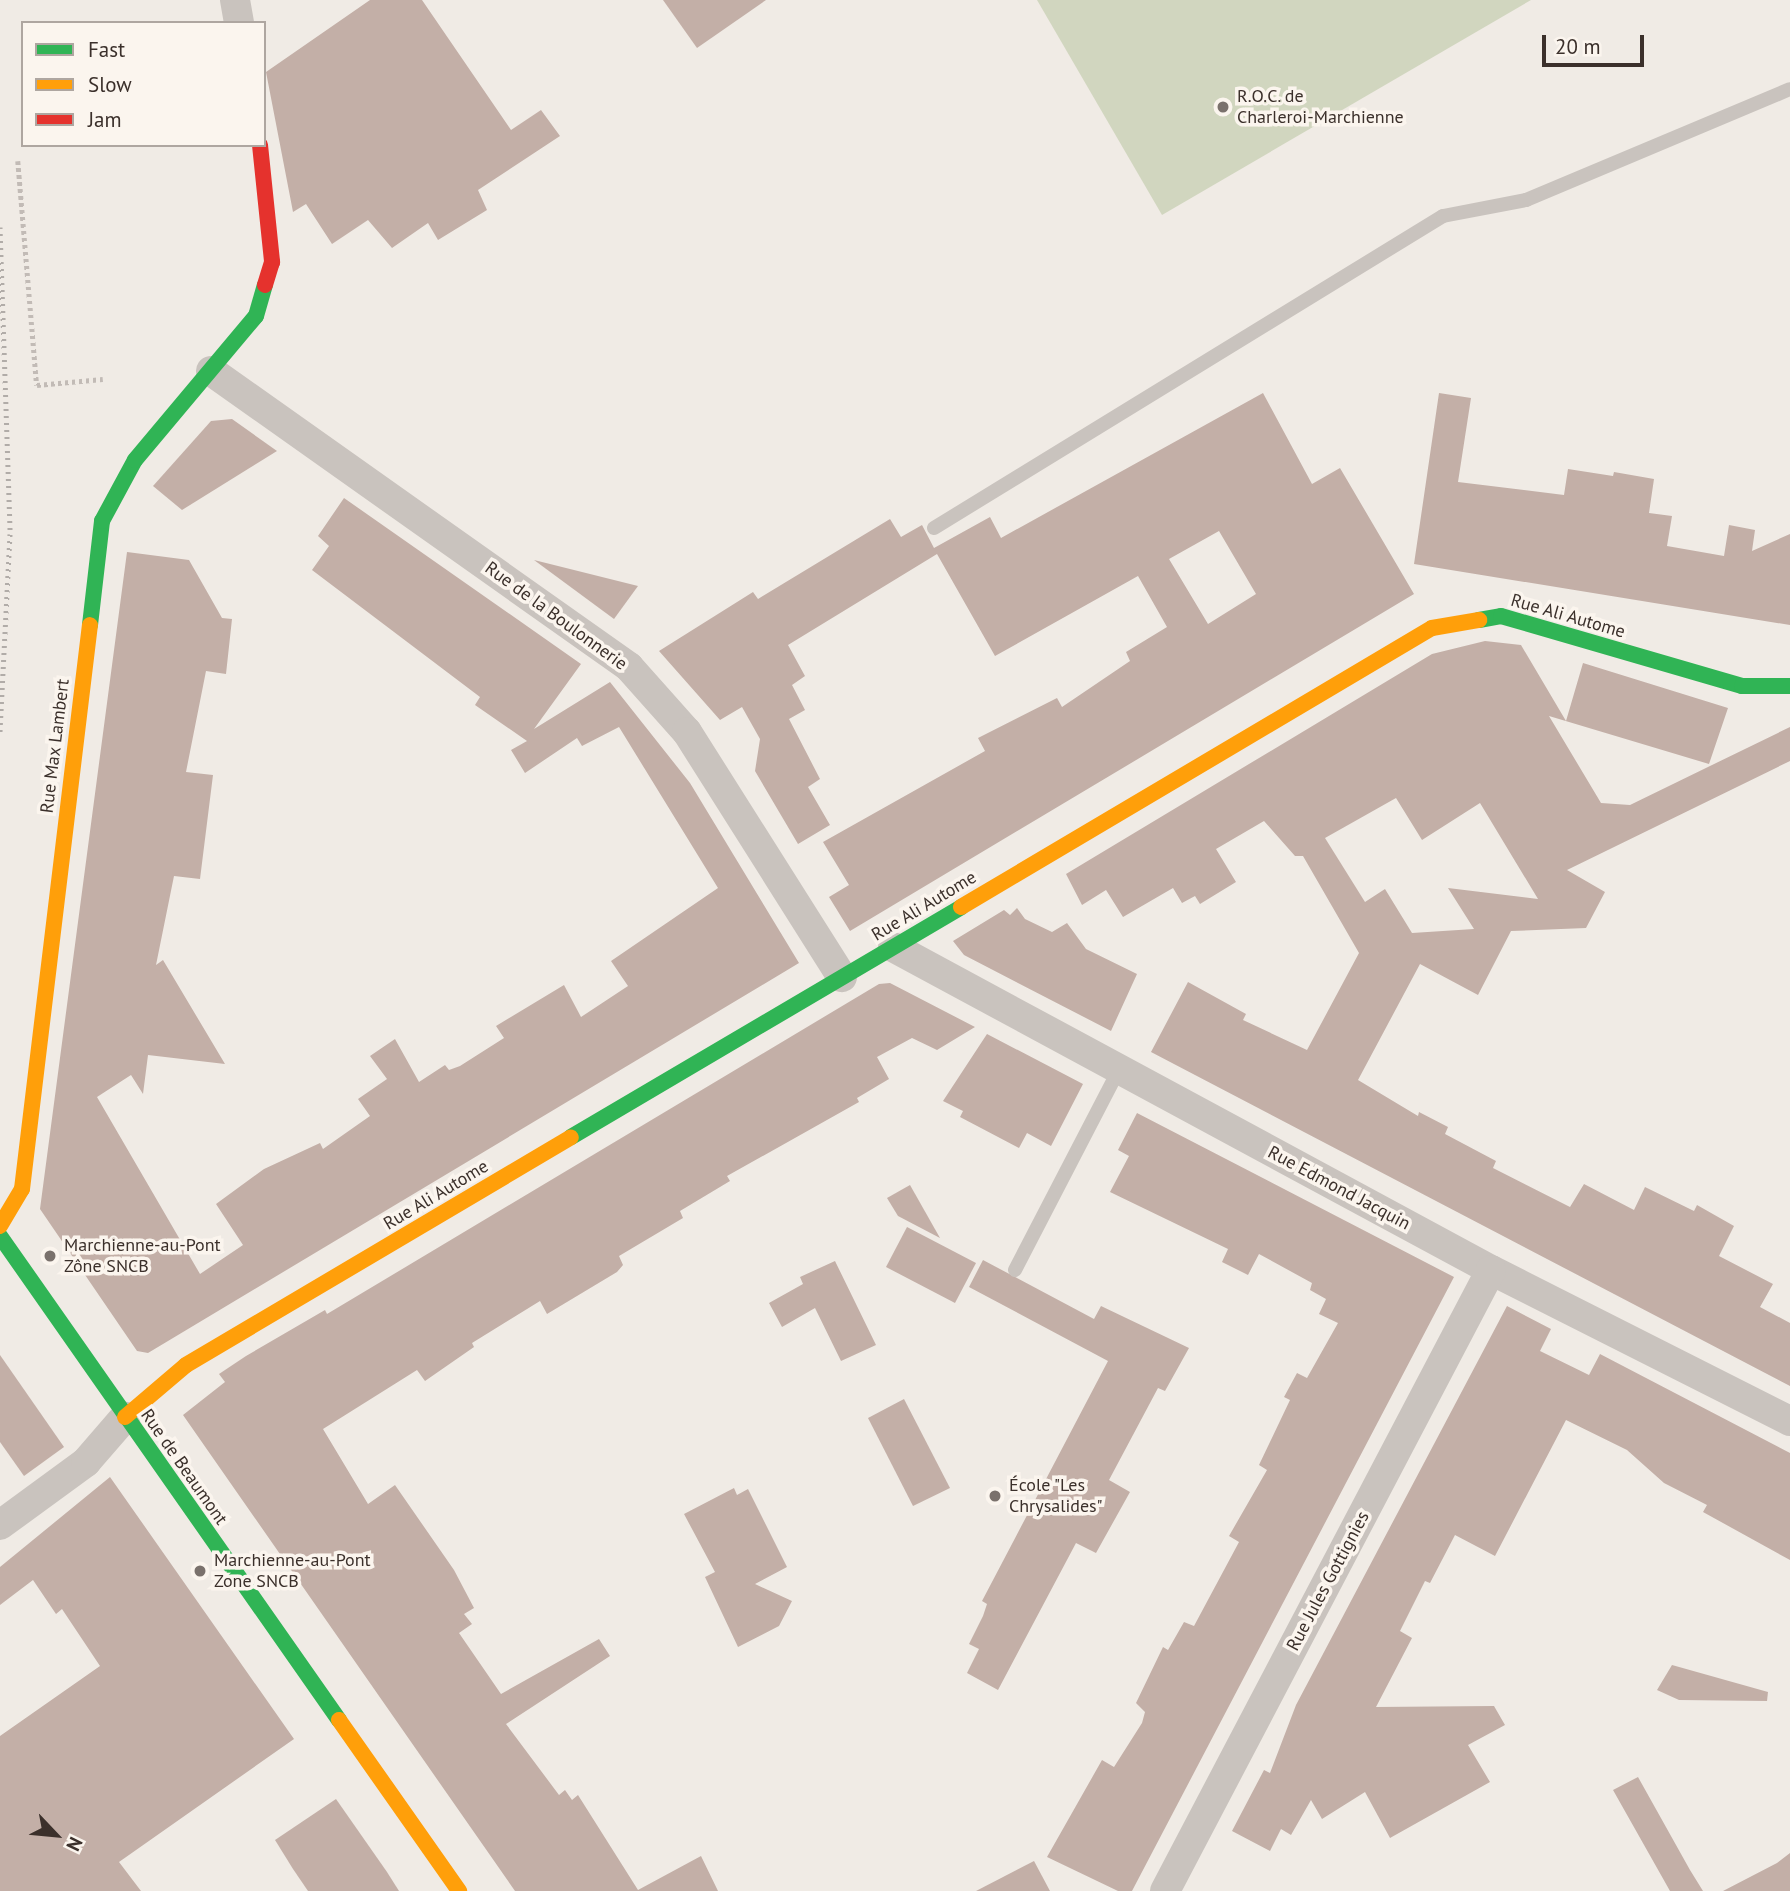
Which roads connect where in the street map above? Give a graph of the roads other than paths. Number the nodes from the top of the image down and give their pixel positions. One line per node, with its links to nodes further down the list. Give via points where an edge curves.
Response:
1 (235, 0): 2 (street)
2 (239, 21)
3 (1790, 89): 6 (lane, via 1526,200 1443,216)
4 (260, 147): 5 (street, Rue Max Lambert, via 272,262 256,316)
5 (211, 371): 9 (street, Rue de la Boulonnerie, via 629,667 687,732); 11 (street, Rue Max Lambert, via 135,460 102,521 22,1189)
6 (934, 528)
7 (1790, 686): 8 (street, Rue Ali Autome, via 1742,686 1501,616 1432,628)
8 (893, 947): 9 (street, Rue Ali Autome); 10 (street, Rue Edmond Jacquin)
9 (842, 977): 15 (street, Rue Ali Autome, via 186,1365)
10 (1119, 1069): 13 (lane); 14 (street, Rue Edmond Jacquin)
11 (0, 1226)
12 (0, 1236): 15 (street, Rue de Beaumont)
13 (1015, 1270)
14 (1491, 1270): 16 (street, Rue Edmond Jacquin); 19 (street, Rue Jules Gottignies)
15 (125, 1418): 17 (street, via 86,1462); 18 (street, Rue de Beaumont)
16 (1790, 1421)
17 (0, 1525)
18 (459, 1891)
19 (1165, 1891)

